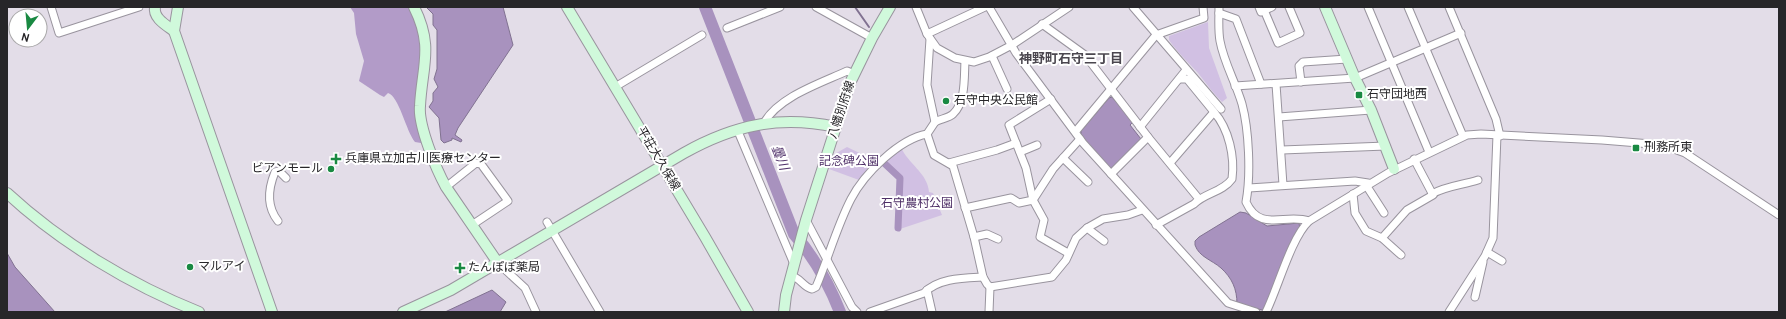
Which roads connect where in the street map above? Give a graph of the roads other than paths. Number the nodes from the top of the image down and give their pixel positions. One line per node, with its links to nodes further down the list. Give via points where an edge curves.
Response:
1 (51, 7): 2 (street, via 59,33)
2 (139, 7)
3 (155, 7): 26 (street, via 157,17)
4 (178, 7): 26 (street)
5 (414, 7): 82 (street, via 421,20 426,48 419,107 429,148)
6 (567, 7): 46 (street, 平荘大久保線)
7 (780, 7): 25 (street)
8 (816, 7): 31 (street)
9 (890, 7): 31 (street, 八幡別府線)
10 (916, 7): 30 (street)
11 (985, 7): 30 (street)
12 (989, 7): 32 (street)
13 (1068, 7): 24 (street)
14 (1203, 7): 29 (street, via 1204,18)
15 (1272, 7): 22 (street)
16 (1289, 7): 22 (street, via 1300,33 1278,43)
17 (1325, 7): 35 (street)
18 (1368, 7): 37 (street)
19 (1408, 7): 33 (street)
20 (1449, 7): 27 (street)
21 (1136, 8): 29 (street)
22 (1262, 9)
23 (1219, 10): 43 (street, via 1236,19); 45 (street, via 1220,40 1225,62)
24 (1042, 24): 32 (street); 48 (street, via 1085,55)
25 (727, 28)
26 (174, 31): 118 (street)
27 (1461, 33): 33 (street); 61 (street, via 1496,119)
28 (702, 35): 46 (street)
29 (1156, 35): 38 (street); 48 (street)
30 (928, 37): 36 (street, via 941,51); 53 (street, via 927,85)
31 (872, 38): 39 (street, 八幡別府線)
32 (1012, 45): 34 (street); 49 (street)
33 (1425, 48): 37 (street); 60 (street)
34 (992, 56): 36 (street, via 980,61); 47 (street)
35 (1347, 59): 40 (street); 42 (street, via 1303,62 1299,66)
36 (965, 61): 53 (street, via 964,85 958,107 952,114)
37 (1391, 62): 40 (street); 69 (street)
38 (1186, 70): 41 (street); 50 (street)
39 (854, 74): 54 (street, via 847,71 797,94 768,114); 55 (street, 八幡別府線)
40 (1355, 78): 42 (street); 51 (street)
41 (1180, 79): 50 (street, via 1187,79); 56 (street)
42 (1301, 82): 44 (street)
43 (1261, 84): 44 (street); 45 (street)
44 (1276, 84): 52 (street)
45 (1235, 86): 83 (street, via 1242,106 1245,129 1249,162)
46 (615, 88): 74 (street, 平荘大久保線)
47 (1007, 89)
48 (1111, 90): 56 (street); 58 (street)
49 (1051, 99): 58 (street); 64 (street, via 1009,125)
50 (1217, 110): 73 (street); 87 (street, via 1230,145 1232,179 1222,188)
51 (1371, 110): 52 (street); 66 (street)
52 (1279, 117): 67 (street)
53 (935, 122): 59 (street)
54 (764, 123): 55 (street, via 806,122); 57 (street)
55 (836, 127): 93 (street, 八幡別府線)
56 (1140, 127): 62 (street)
57 (737, 129): 74 (street, via 706,141); 110 (street)
58 (1076, 131): 63 (street)
59 (928, 134): 72 (street, via 934,155); 107 (street, via 901,144 860,185 851,199)
60 (1463, 136): 61 (street); 69 (street)
61 (1499, 136): 92 (street, via 1654,143 1673,148 1695,159); 105 (street, via 1495,223 1493,238)
62 (1148, 137): 73 (street); 76 (street)
63 (1080, 139): 70 (street); 76 (street)
64 (1016, 143): 68 (street); 72 (street)
65 (1037, 145): 68 (street)
66 (1386, 146): 67 (street); 75 (street)
67 (1282, 150): 81 (street)
68 (1020, 152): 88 (street)
69 (1430, 152): 71 (street)
70 (1062, 158): 79 (street); 88 (street)
71 (1414, 159): 75 (street); 86 (street)
72 (949, 162): 89 (street, via 953,166)
73 (1170, 163): 87 (street)
74 (661, 166): 98 (street); 122 (street, 平荘大久保線)
75 (1394, 169): 80 (street)
76 (1111, 174): 90 (street)
77 (286, 178): 94 (street, via 279,171 275,172 269,194 271,210)
78 (1478, 180): 86 (street, via 1442,188)
79 (1088, 182)
80 (1367, 184): 81 (street, via 1355,181); 85 (street); 91 (street)
81 (1283, 185): 83 (street)
82 (446, 187): 97 (street); 97 (street, via 476,164 482,164 508,201)
83 (1248, 188): 95 (street, via 1248,207 1265,221)
84 (7, 193): 117 (street, via 61,237 145,287)
85 (1353, 194): 95 (street); 101 (street, via 1355,213 1366,231)
86 (1432, 194): 101 (street, via 1407,210)
87 (1199, 199): 96 (street)
88 (1033, 200): 89 (street, via 1019,203 1011,198); 104 (street, via 1044,220 1040,236)
89 (966, 208): 100 (street)
90 (1142, 210): 96 (street); 99 (street, via 1103,219)
91 (1384, 213)
92 (1779, 216)
93 (806, 220): 107 (street); 110 (street, 八幡別府線)
94 (278, 221)
95 (1309, 221): 129 (street, via 1286,263)
96 (1156, 224): 116 (street)
97 (472, 225): 109 (street)
98 (549, 226): 109 (street); 121 (street)
99 (1087, 228): 103 (street); 104 (street, via 1076,238)
100 (974, 237): 102 (street, via 987,234); 112 (street)
101 (1382, 238): 106 (street)
102 (998, 239)
103 (1104, 241)
104 (1068, 253): 113 (street, via 1064,264 1052,276)
105 (1486, 254): 108 (street); 115 (street); 130 (street)
106 (1401, 255)
107 (828, 260): 111 (street, via 816,287 812,289 797,277); 124 (street)
108 (1502, 261)
109 (498, 262): 119 (street, via 433,300); 120 (street, via 525,288)
110 (794, 264): 111 (street, 八幡別府線)
111 (791, 276): 123 (street, 八幡別府線)
112 (983, 277): 113 (street); 114 (street, via 944,282)
113 (990, 287): 127 (street)
114 (927, 290): 125 (street, via 924,294); 126 (street)
115 (1475, 297)
116 (1230, 308): 128 (street)
117 (199, 312)
118 (272, 312)
119 (403, 312)
120 (536, 312)
121 (600, 312)
122 (748, 312)
123 (784, 312)
124 (857, 312)
125 (870, 312)
126 (932, 312)
127 (989, 312)
128 (1256, 312)
129 (1266, 312)
130 (1449, 312)

